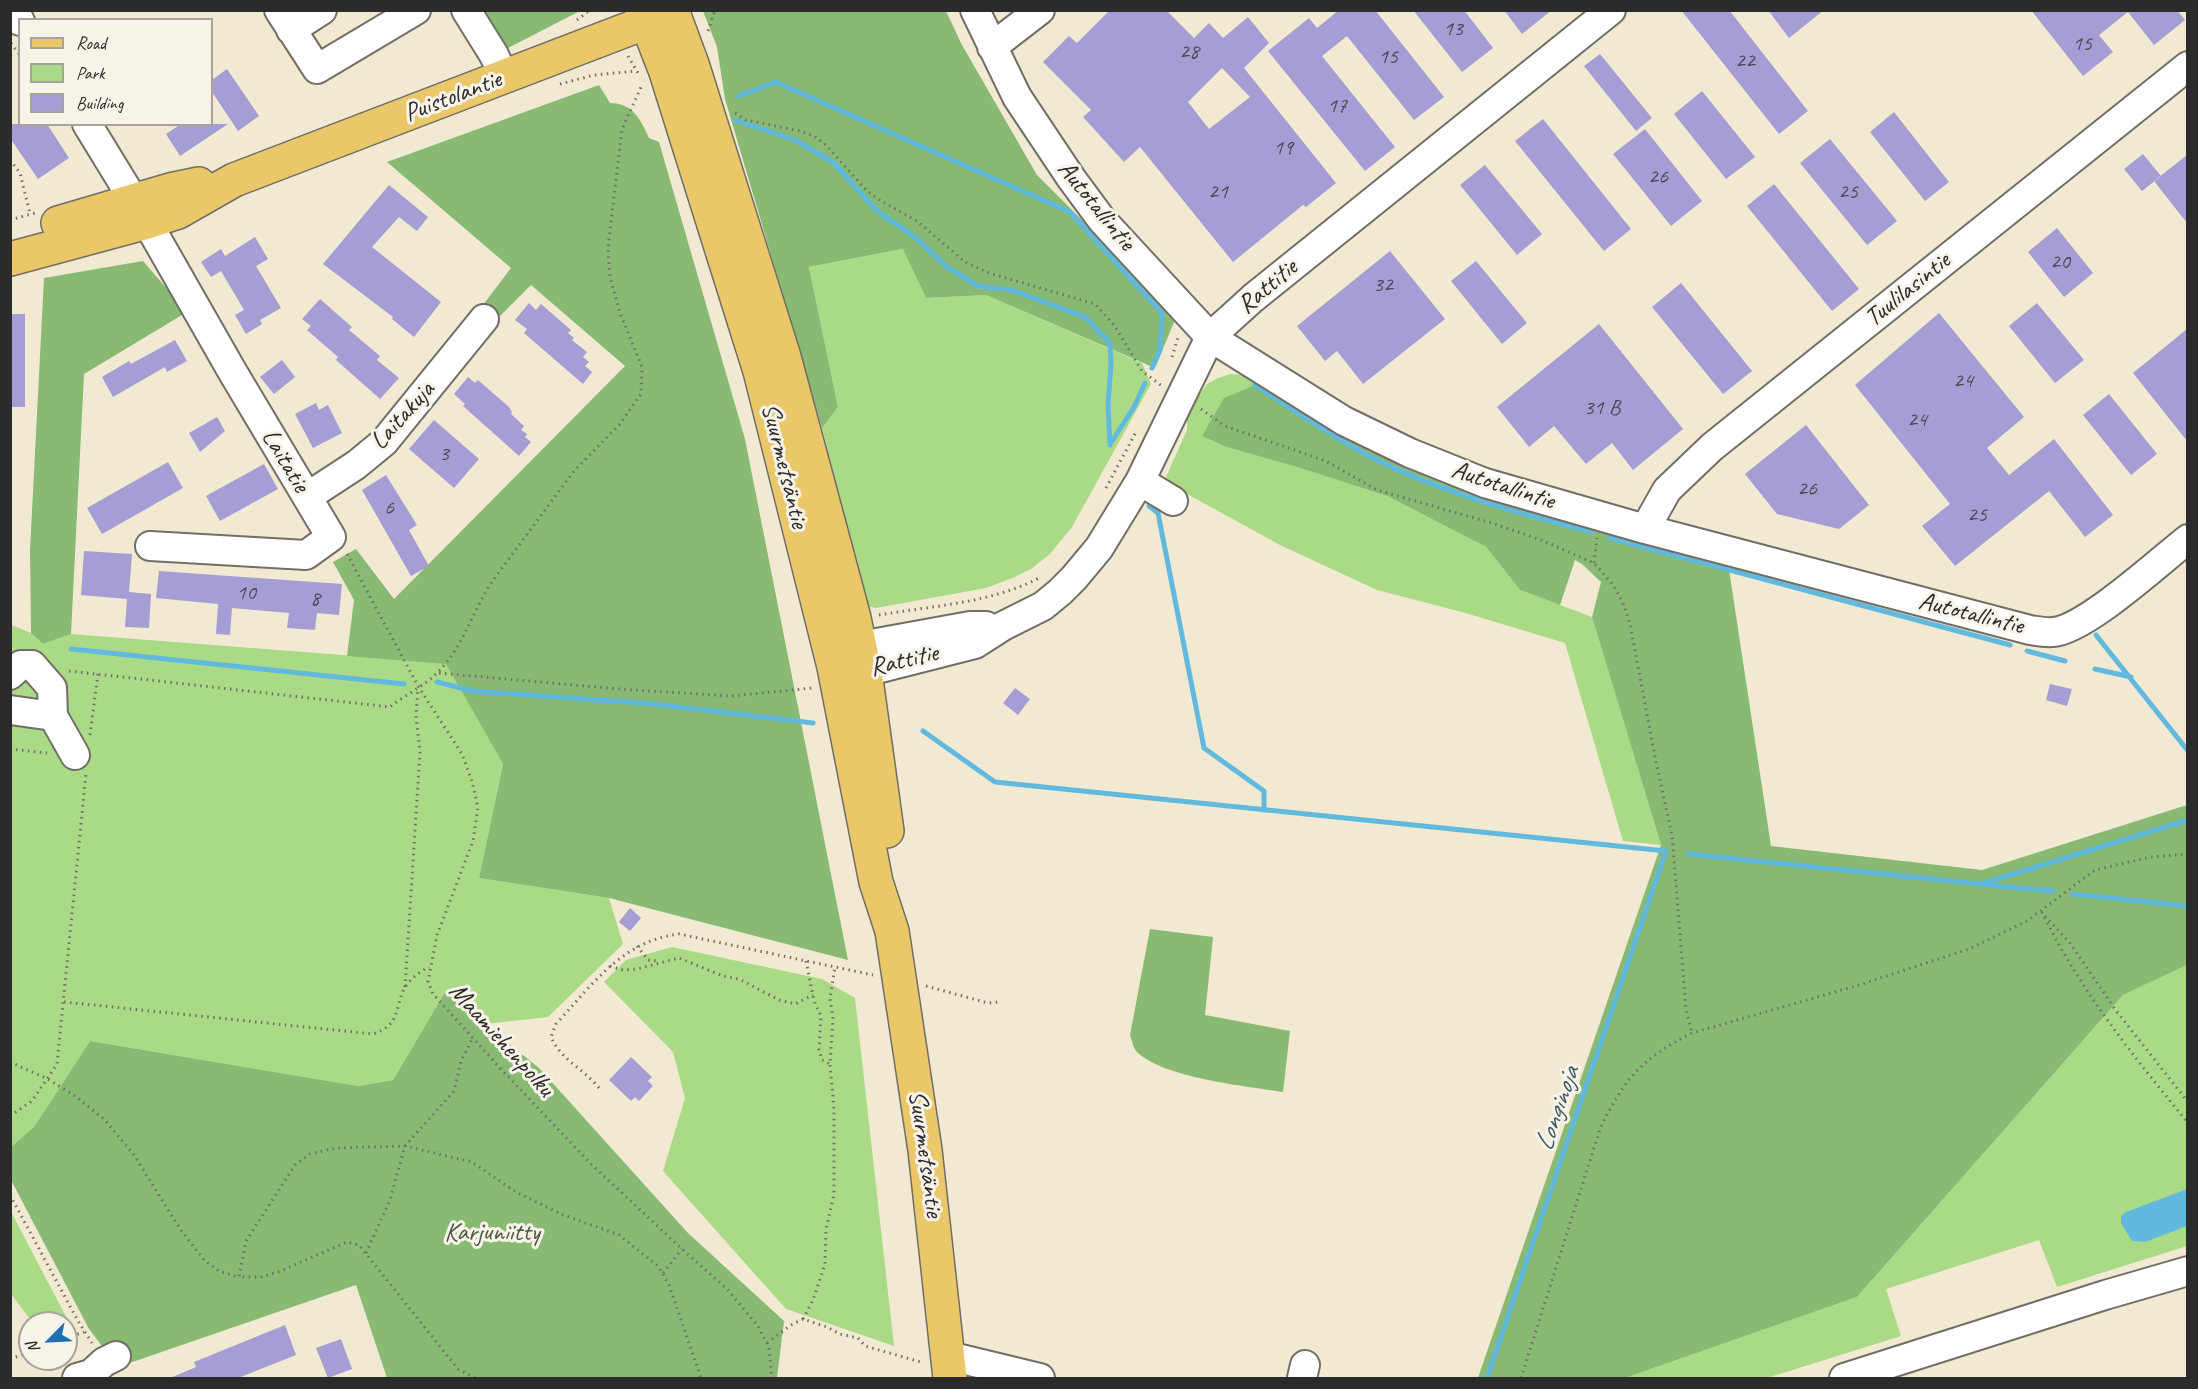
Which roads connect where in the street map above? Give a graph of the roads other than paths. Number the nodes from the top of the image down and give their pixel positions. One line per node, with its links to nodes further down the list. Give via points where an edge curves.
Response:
1 (322, 10): 8 (street)
2 (416, 10): 8 (street, via 317,69)
3 (466, 10): 11 (street)
4 (975, 10): 9 (street, Autotallintie)
5 (1040, 10): 9 (street)
6 (1611, 10): 17 (street, Rattitie, via 1269,285)
7 (658, 14): 11 (main road, Puistolantie); 24 (main road, Suurmetsäntie, via 666,72); 24 (main road, Suurmetsäntie, via 692,64 784,357)
8 (285, 20)
9 (992, 47): 17 (street, Autotallintie, via 1017,97 1102,220)
10 (2187, 66): 21 (street, Tuulilasintie, via 1712,447 1667,490)
11 (504, 77): 13 (main road, Puistolantie, via 234,180 178,212)
12 (88, 126): 13 (street, Laitatie)
13 (141, 212): 14 (main road, Puistolantie); 15 (main road, Puistolantie); 19 (street, Laitatie)
14 (20, 226)
15 (10, 259)
16 (484, 319): 19 (street, Laitakuja, via 384,442)
17 (1210, 337): 18 (street, Rattitie, via 1166,392); 21 (street, Autotallintie, via 1344,421 1410,453 1485,483)
18 (1140, 481): 20 (street); 24 (street, Rattitie, via 1099,548 1043,606 975,644)
19 (307, 497): 23 (street, Laitatie, via 331,537 306,555)
20 (1173, 501)
21 (1645, 529): 22 (street, Autotallintie, via 2030,630 2054,632 2091,616)
22 (2187, 539)
23 (150, 546)
24 (846, 658): 31 (main road, Suurmetsäntie, via 894,881 892,931 925,1150)
25 (21, 668): 27 (street, via 52,688)
26 (10, 710): 27 (street)
27 (53, 716): 28 (street)
28 (84, 756)
29 (2187, 1271): 34 (street)
30 (110, 1359): 32 (street, via 91,1374)
31 (940, 1365): 33 (street)
32 (77, 1378)
33 (1040, 1378)
34 (1844, 1378)

